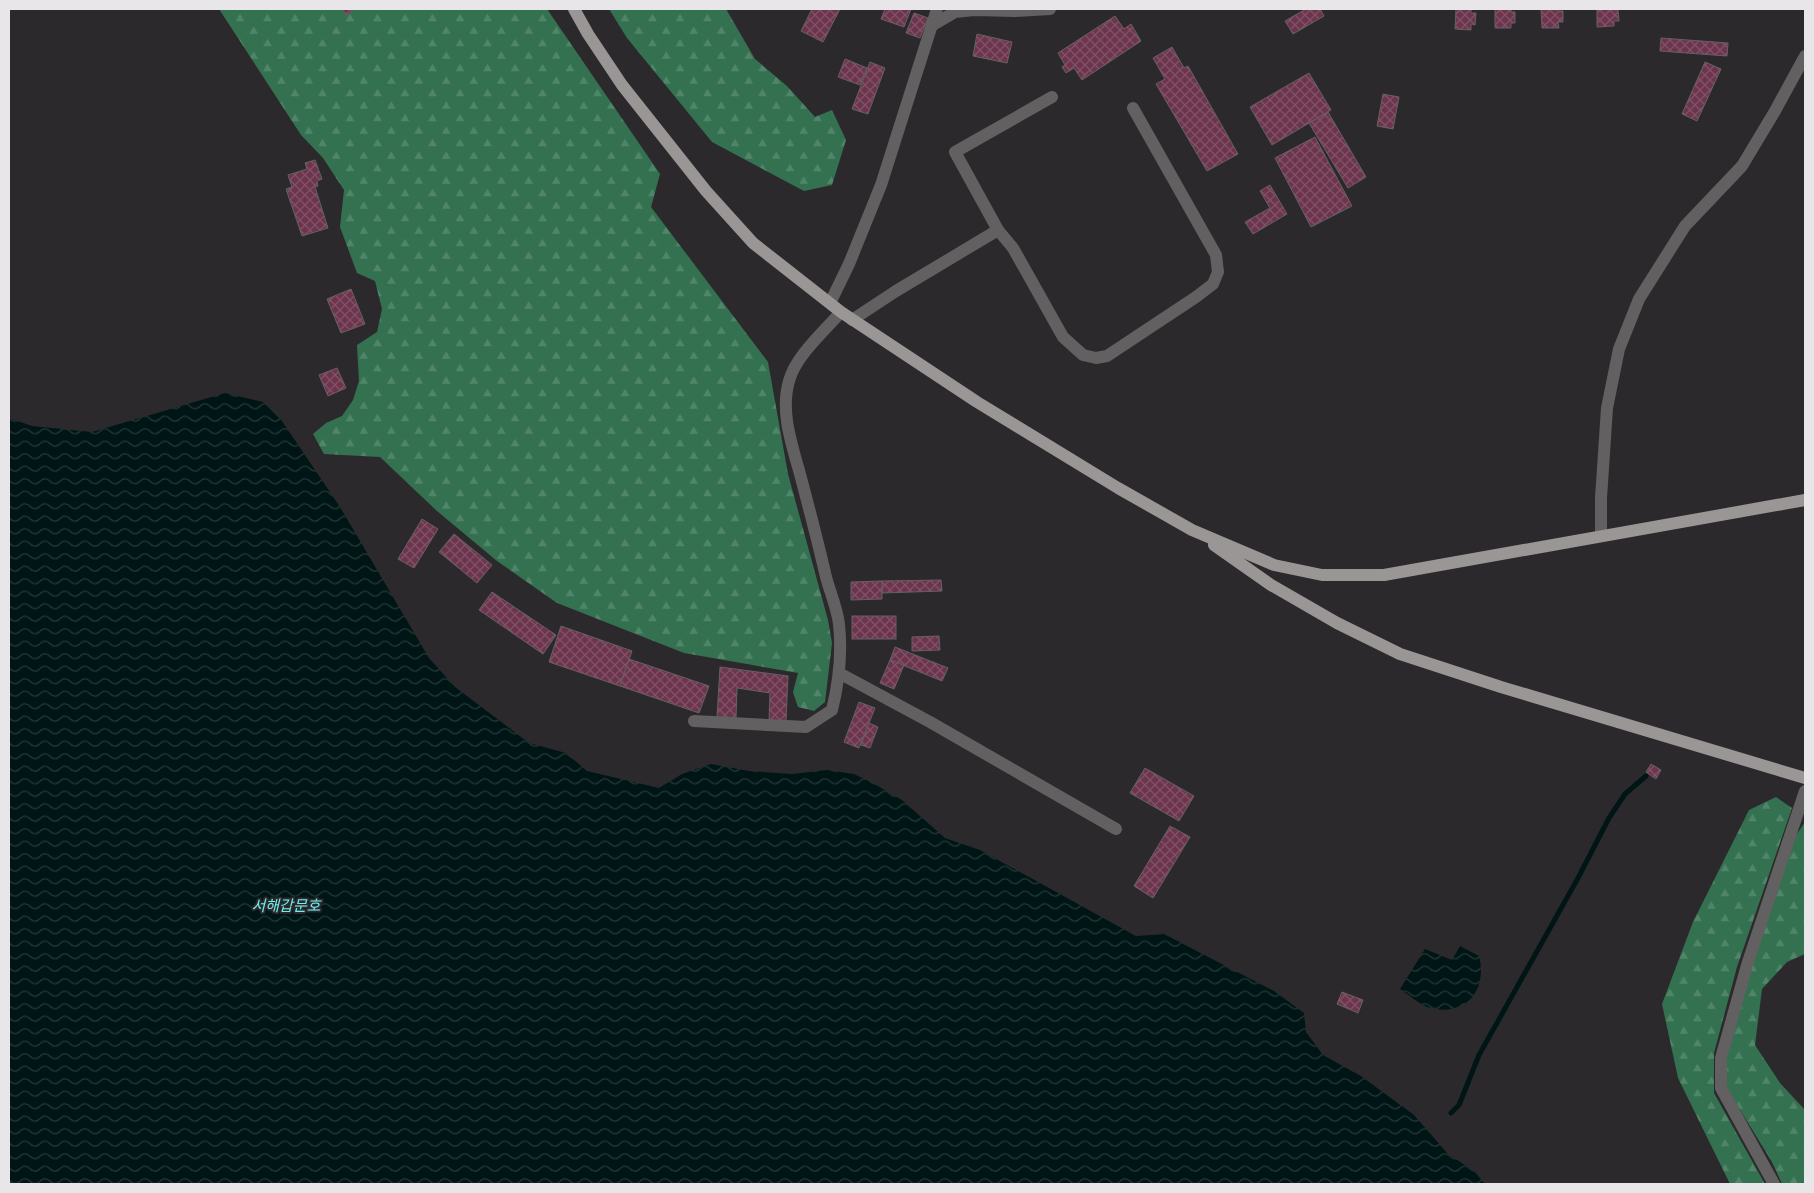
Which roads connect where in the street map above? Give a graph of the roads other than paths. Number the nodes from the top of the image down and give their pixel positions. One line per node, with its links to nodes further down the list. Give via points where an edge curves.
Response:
1 (574, 9): 9 (main road, via 622,85 706,191 753,243)
2 (937, 9): 4 (street)
3 (1050, 9): 4 (street, via 955,12)
4 (931, 26): 9 (street, via 881,185)
5 (1805, 56): 14 (street, via 1742,166 1685,226 1639,299 1619,349 1606,408)
6 (1052, 97): 8 (street, via 955,152)
7 (1132, 108): 8 (street, via 1216,255 1218,272 1213,284 1107,356 1083,355 1063,338 1013,248)
8 (998, 230): 11 (street)
9 (830, 304): 10 (main road)
10 (840, 312): 11 (main road); 15 (street, via 798,363 786,392 786,420 839,622)
11 (852, 320): 13 (main road, via 977,402)
12 (1805, 500): 14 (main road)
13 (1192, 530): 14 (main road, via 1274,565 1322,575 1384,574); 17 (main road, via 1271,585 1336,623 1400,654)
14 (1601, 536)
15 (839, 674): 16 (street, via 832,710 806,727); 19 (street, via 930,722)
16 (694, 721)
17 (1805, 778)
18 (1805, 791): 20 (street, via 1747,965 1721,1058 1721,1088)
19 (1116, 829)
20 (1774, 1184)

